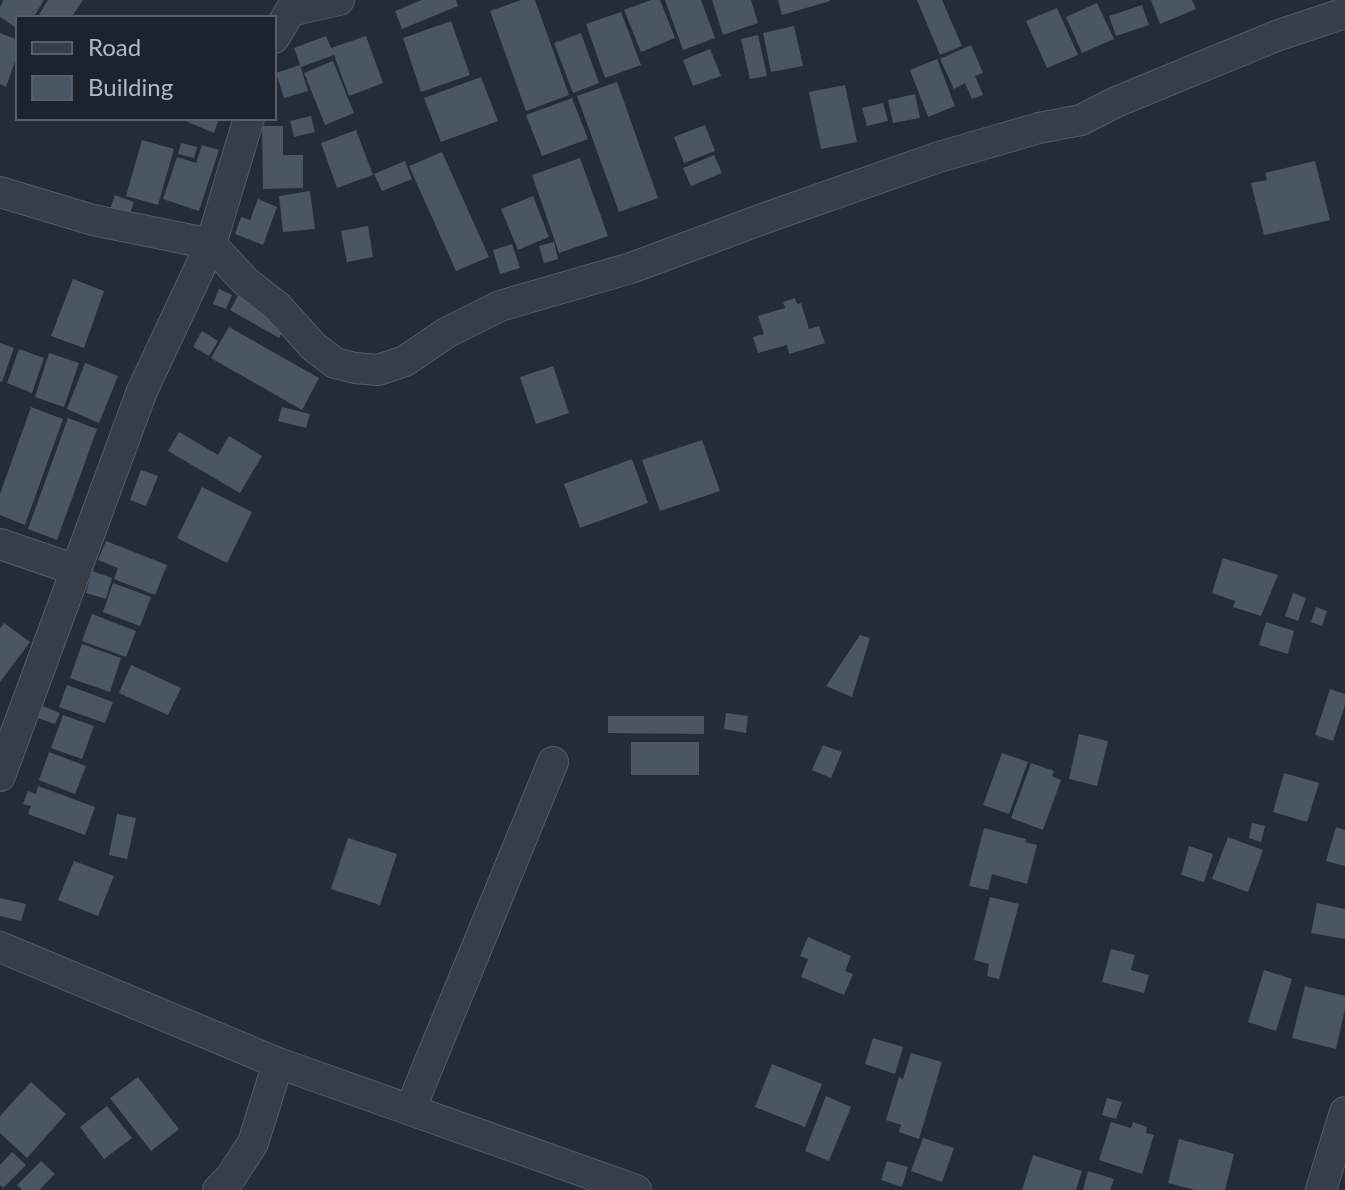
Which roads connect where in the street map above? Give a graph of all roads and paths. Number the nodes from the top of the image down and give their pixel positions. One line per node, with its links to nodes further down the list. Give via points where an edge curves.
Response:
1 (339, 0): 2 (street)
2 (294, 5): 4 (street)
3 (1345, 13): 7 (street, via 1276,36 1081,120 939,157 631,268 500,306 405,361 378,370 335,363)
4 (276, 35)
5 (248, 120): 7 (street)
6 (0, 192): 7 (street, via 93,220)
7 (211, 244): 9 (street, via 142,391)
8 (0, 544): 9 (street)
9 (76, 570): 11 (street)
10 (553, 762): 14 (street)
11 (0, 776)
12 (0, 947): 13 (street)
13 (278, 1063): 14 (street); 16 (street, via 253,1143)
14 (410, 1110): 17 (street)
15 (1345, 1112): 18 (street)
16 (218, 1190)
17 (636, 1190)
18 (1321, 1190)

